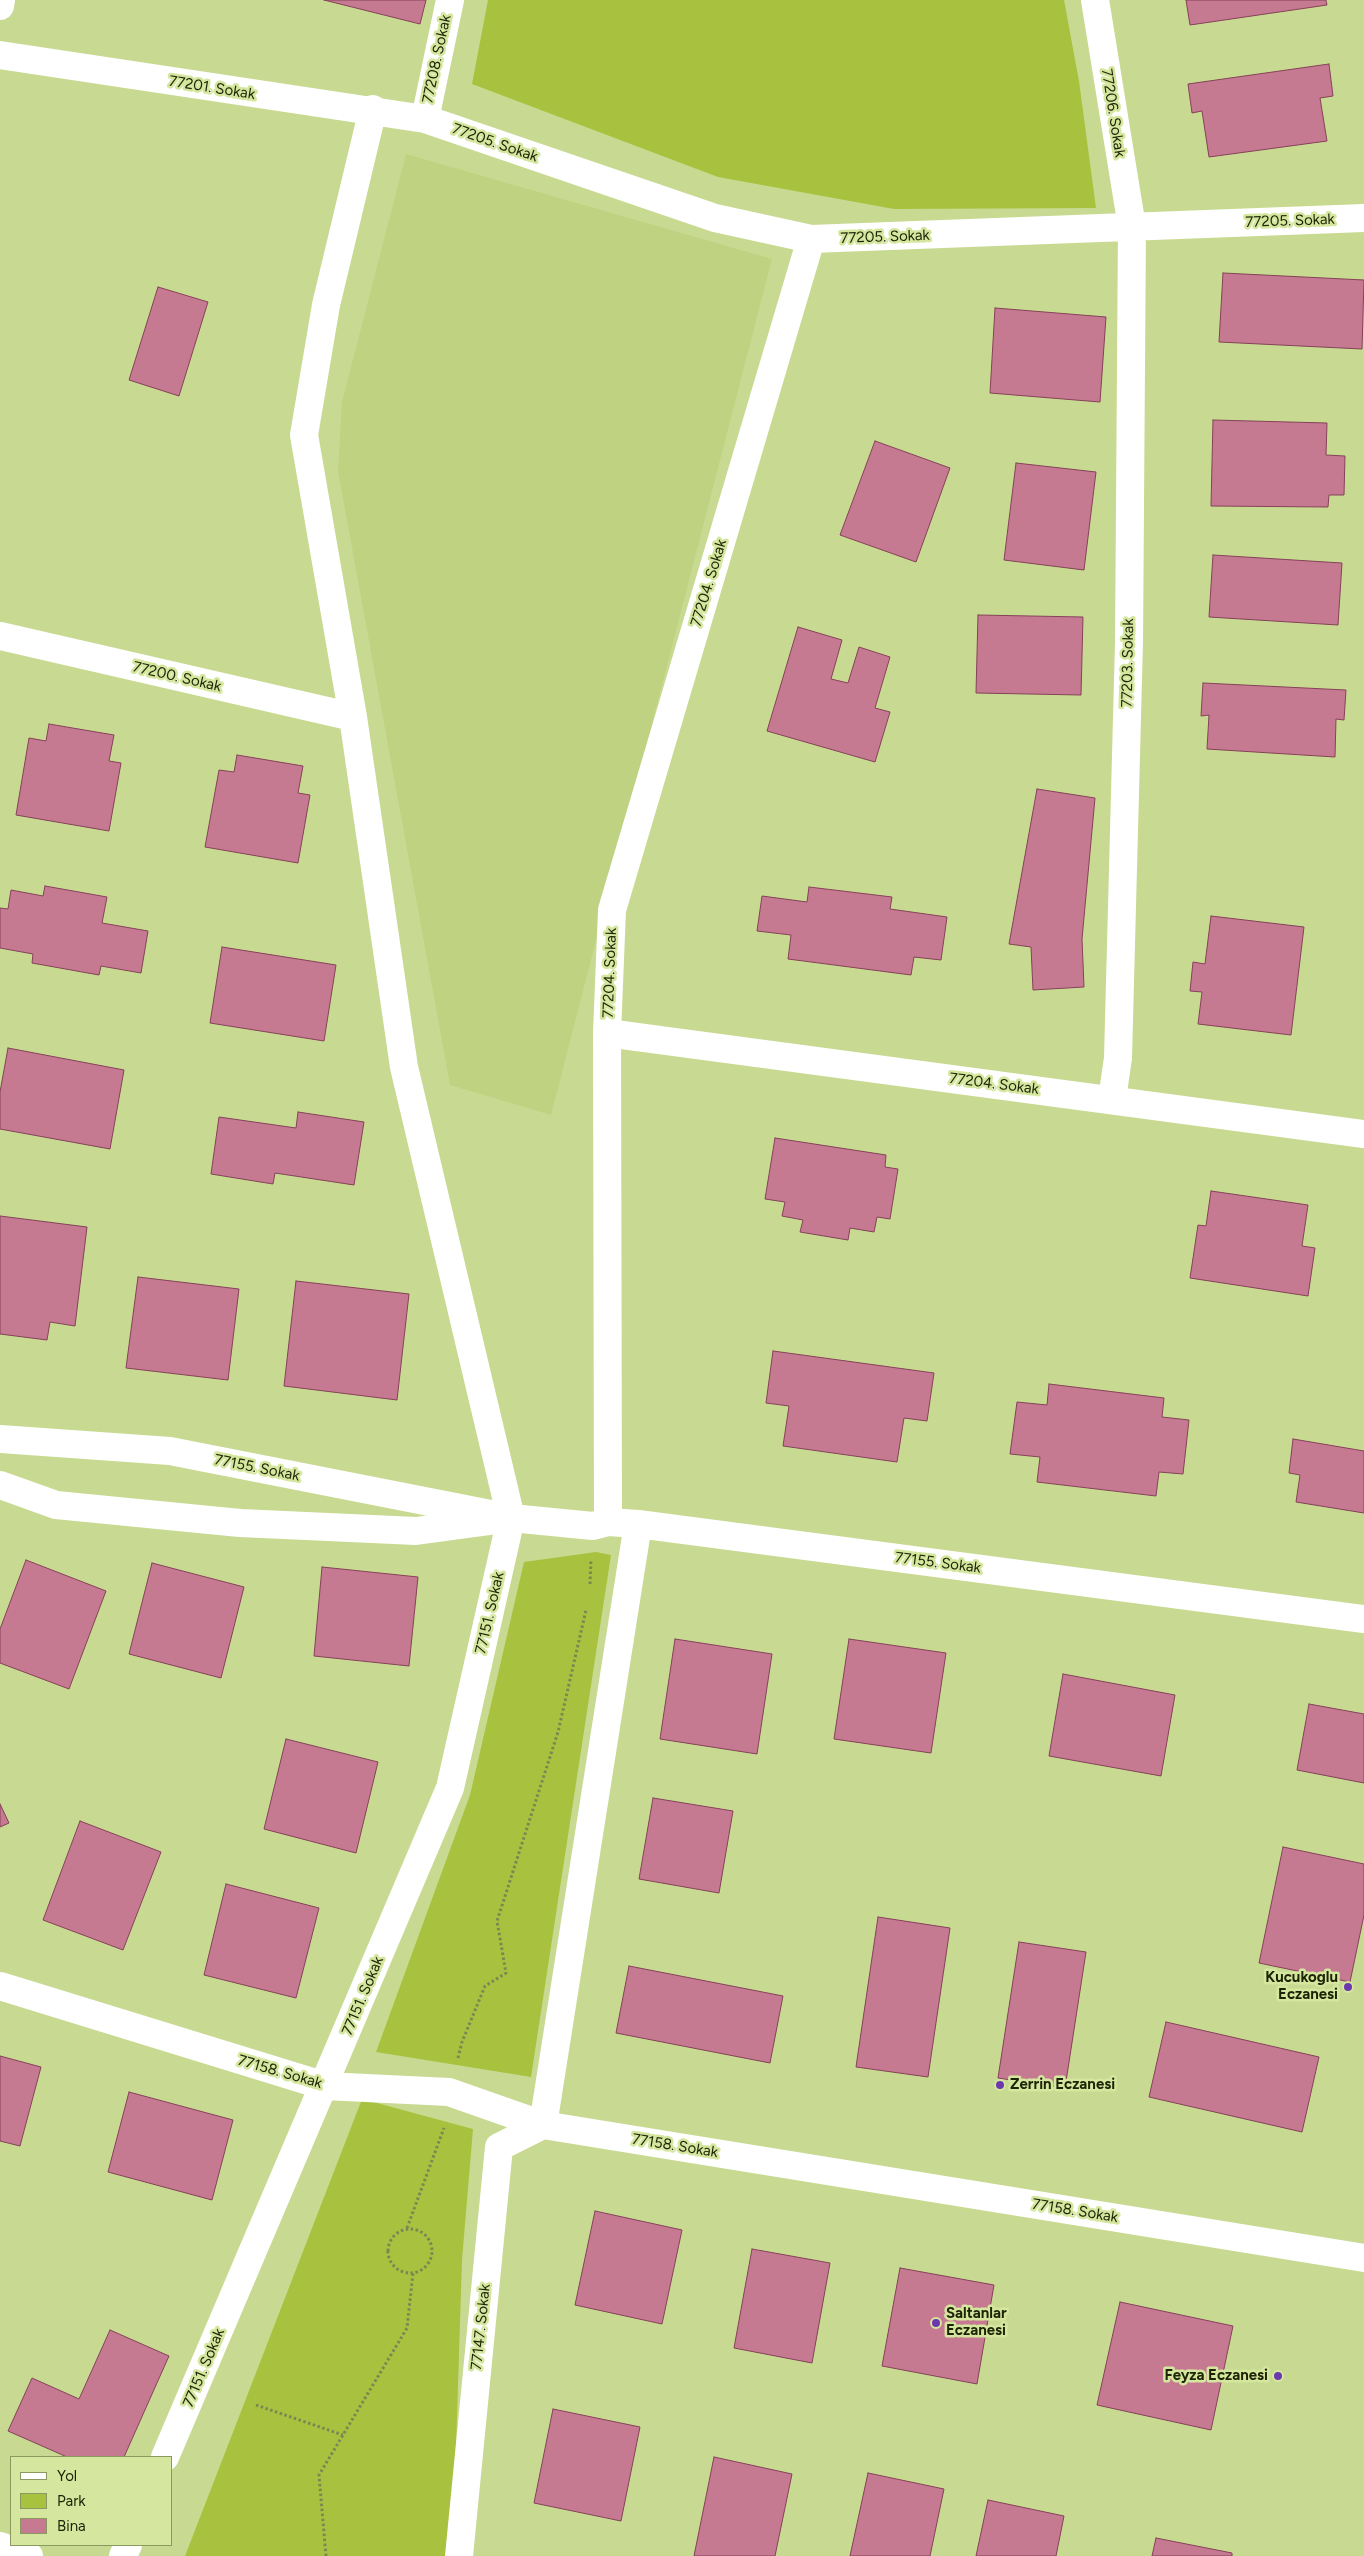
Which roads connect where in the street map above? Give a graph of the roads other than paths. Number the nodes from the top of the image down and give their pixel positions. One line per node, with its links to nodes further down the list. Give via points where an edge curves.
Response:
1 (1, 0): 4 (street)
2 (450, 0): 7 (street, 77208. Sokak)
3 (1094, 0): 9 (street, 77206. Sokak)
4 (0, 6)
5 (0, 55): 6 (street, 77201. Sokak, via 335,107)
6 (374, 109): 7 (street, 77201. Sokak); 12 (street, via 326,305 304,435)
7 (425, 119): 10 (street, 77205. Sokak, via 715,218)
8 (1364, 218): 9 (street, 77205. Sokak)
9 (1132, 227): 10 (street, 77205. Sokak); 14 (street, 77203. Sokak, via 1129,642 1118,1058)
10 (811, 239): 13 (street, 77204. Sokak, via 612,910)
11 (0, 636): 12 (street, 77200. Sokak)
12 (353, 717): 18 (street, via 404,1067)
13 (607, 1033): 14 (street, 77204. Sokak); 19 (street)
14 (1112, 1099): 15 (street, 77204. Sokak)
15 (1364, 1134)
16 (0, 1439): 18 (street, 77155. Sokak, via 170,1451)
17 (0, 1485): 18 (street, 77155. Sokak, via 56,1504 240,1523 416,1531)
18 (512, 1518): 19 (street, 77155. Sokak, via 593,1526); 23 (street, 77151. Sokak, via 450,1788)
19 (608, 1522): 20 (street, 77155. Sokak)
20 (638, 1524): 21 (street, 77155. Sokak); 24 (street)
21 (1364, 1619)
22 (0, 1986): 23 (street, 77158. Sokak)
23 (325, 2086): 24 (street, 77158. Sokak, via 450,2092); 26 (street, 77151. Sokak)
24 (543, 2125): 25 (street, 77158. Sokak); 29 (street, 77147. Sokak, via 499,2147)
25 (1364, 2258)
26 (166, 2456)
27 (0, 2546): 28 (street)
28 (29, 2556)
29 (459, 2556)

